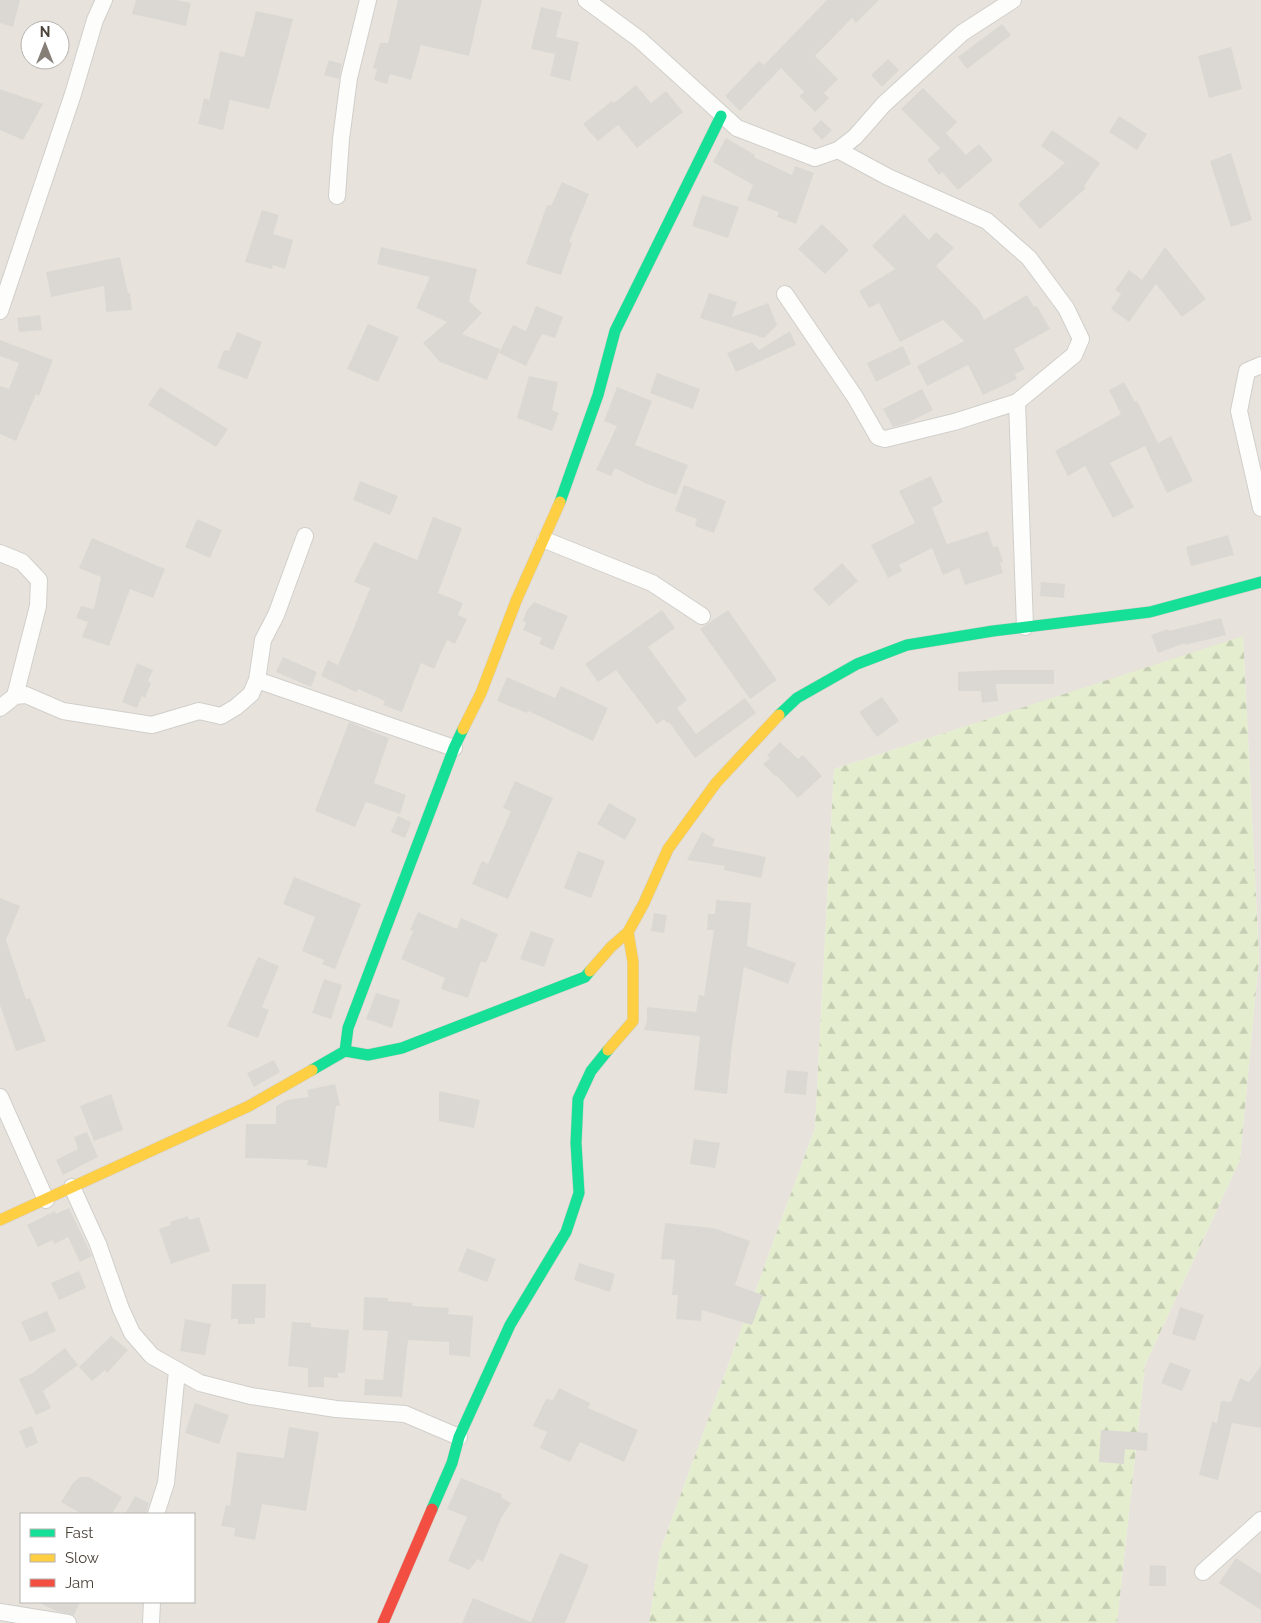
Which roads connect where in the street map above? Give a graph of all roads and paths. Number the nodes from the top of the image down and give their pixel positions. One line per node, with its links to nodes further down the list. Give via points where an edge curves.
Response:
1 (104, 0): 9 (street)
2 (368, 0): 7 (street, via 348,87)
3 (586, 0): 5 (street, via 639,39)
4 (1013, 0): 6 (street, via 962,33)
5 (721, 116): 6 (street, via 737,128 815,158); 14 (street, via 615,331 598,395)
6 (838, 150): 11 (street, via 888,177 988,221 1029,258 1066,308 1081,339 1074,355)
7 (337, 196)
8 (785, 294): 11 (street, via 878,437 886,439 911,434)
9 (0, 311)
10 (1261, 365): 12 (street, via 1247,371 1239,411)
11 (1017, 402): 18 (street)
12 (1261, 508)
13 (306, 536): 19 (street, via 264,640)
14 (545, 540): 17 (street, via 652,583); 22 (street, via 516,601 481,693)
15 (0, 553): 20 (street, via 22,562 39,580 38,606)
16 (1261, 582): 18 (street, via 1150,612)
17 (702, 616)
18 (1025, 627): 23 (street, via 907,645 857,664 797,698 716,783 668,849)
19 (257, 680): 20 (street, via 251,694 221,716 199,711 152,725 63,711 26,695); 22 (street)
20 (15, 696): 21 (street)
21 (0, 708)
22 (454, 748): 24 (street, via 348,1028)
23 (628, 932): 24 (street, via 585,977 402,1048 368,1055); 30 (street, via 633,962 633,1021 591,1071 578,1099 579,1193 566,1232 510,1325)
24 (344, 1051): 26 (street, via 249,1106)
25 (0, 1097): 27 (street)
26 (72, 1187): 27 (street); 29 (street, via 132,1333 152,1356)
27 (46, 1200): 28 (street)
28 (0, 1220)
29 (177, 1371): 30 (street, via 200,1383 251,1396 336,1409 406,1414); 31 (street, via 166,1484)
30 (459, 1437): 38 (street, via 452,1463)
31 (156, 1513)
32 (1261, 1520): 33 (street)
33 (1203, 1572)
34 (152, 1603): 37 (street)
35 (0, 1612): 36 (street)
36 (68, 1623)
37 (151, 1623)
38 (383, 1623)

